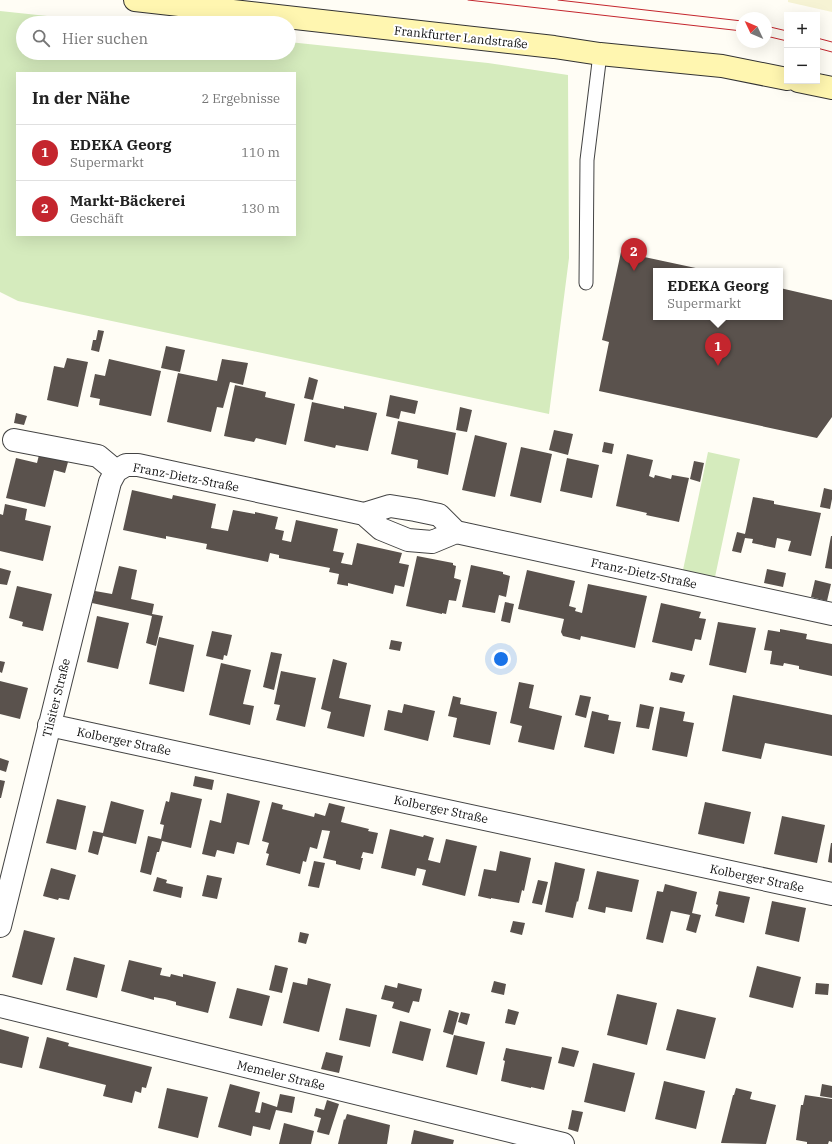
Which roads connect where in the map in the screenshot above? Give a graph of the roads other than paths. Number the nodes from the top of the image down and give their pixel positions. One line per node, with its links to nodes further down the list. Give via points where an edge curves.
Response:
1 (135, 0): 2 (main road, Frankfurter Landstraße)
2 (278, 16)
3 (296, 18): 4 (main road, Frankfurter Landstraße)
4 (600, 54): 5 (main road, Frankfurter Landstraße, via 722,66); 8 (lane, via 587,160)
5 (784, 78)
6 (813, 84): 7 (main road)
7 (832, 88)
8 (586, 283)
9 (8, 439): 10 (street, Franz-Dietz-Straße, via 98,456)
10 (116, 471): 12 (street, Franz-Dietz-Straße, via 126,465 138,465); 16 (street, Tilsiter Straße, via 110,482)
11 (415, 510): 12 (street, Franz-Dietz-Straße, via 390,506); 13 (street, Franz-Dietz-Straße, via 439,515); 14 (street)
12 (364, 514): 14 (street, Franz-Dietz-Straße, via 381,529)
13 (456, 532): 14 (street, Franz-Dietz-Straße, via 432,542); 15 (street, Franz-Dietz-Straße)
14 (408, 540)
15 (832, 614)
16 (49, 725): 17 (street, Kolberger Straße); 18 (street, Tilsiter Straße)
17 (832, 894)
18 (0, 926)
19 (0, 1006): 20 (street, Memeler Straße)
20 (487, 1135): 21 (street, Memeler Straße)
21 (563, 1144)

